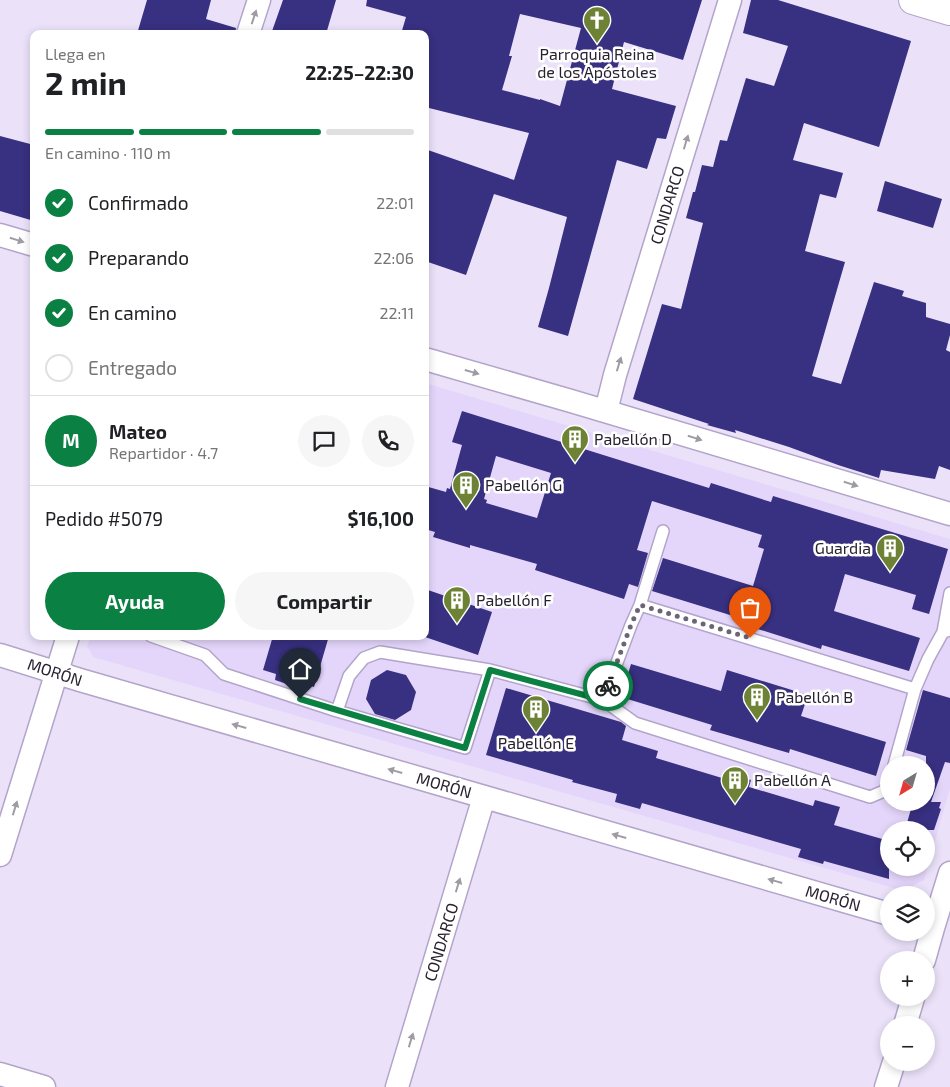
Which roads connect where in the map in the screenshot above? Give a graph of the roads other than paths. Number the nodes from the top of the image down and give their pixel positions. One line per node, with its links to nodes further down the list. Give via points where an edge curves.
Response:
1 (259, 0): 5 (street, one-way to 1)
2 (730, 0): 9 (street, CONDARCO, one-way to 2)
3 (914, 0): 4 (main road)
4 (950, 11)
5 (249, 30)
6 (0, 235): 7 (street, one-way to 7)
7 (30, 244)
8 (429, 360): 9 (street, one-way to 9)
9 (606, 411): 10 (street, one-way to 10)
10 (950, 514)
11 (663, 531): 13 (lane)
12 (950, 593): 14 (lane)
13 (640, 605): 20 (lane); 21 (lane)
14 (946, 631): 20 (lane, via 928,659)
15 (67, 640): 19 (street)
16 (162, 640): 22 (lane, via 205,655 224,674)
17 (0, 655): 19 (street, MORÓN)
18 (490, 670): 21 (lane); 22 (lane, via 380,652 364,658 349,676); 22 (lane, via 465,748)
19 (57, 673): 25 (street, MORÓN, one-way to 19); 26 (street, one-way to 19)
20 (915, 689): 23 (lane)
21 (603, 700): 24 (lane, via 635,723 870,797)
22 (337, 711)
23 (896, 756)
24 (880, 793)
25 (484, 797): 28 (street, MORÓN, one-way to 25); 34 (street, CONDARCO, one-way to 25)
26 (0, 855)
27 (950, 873): 29 (street)
28 (880, 911)
29 (936, 928): 30 (street)
30 (927, 951)
31 (891, 1071): 35 (street)
32 (0, 1074): 33 (street)
33 (44, 1087)
34 (397, 1087)
35 (886, 1087)

